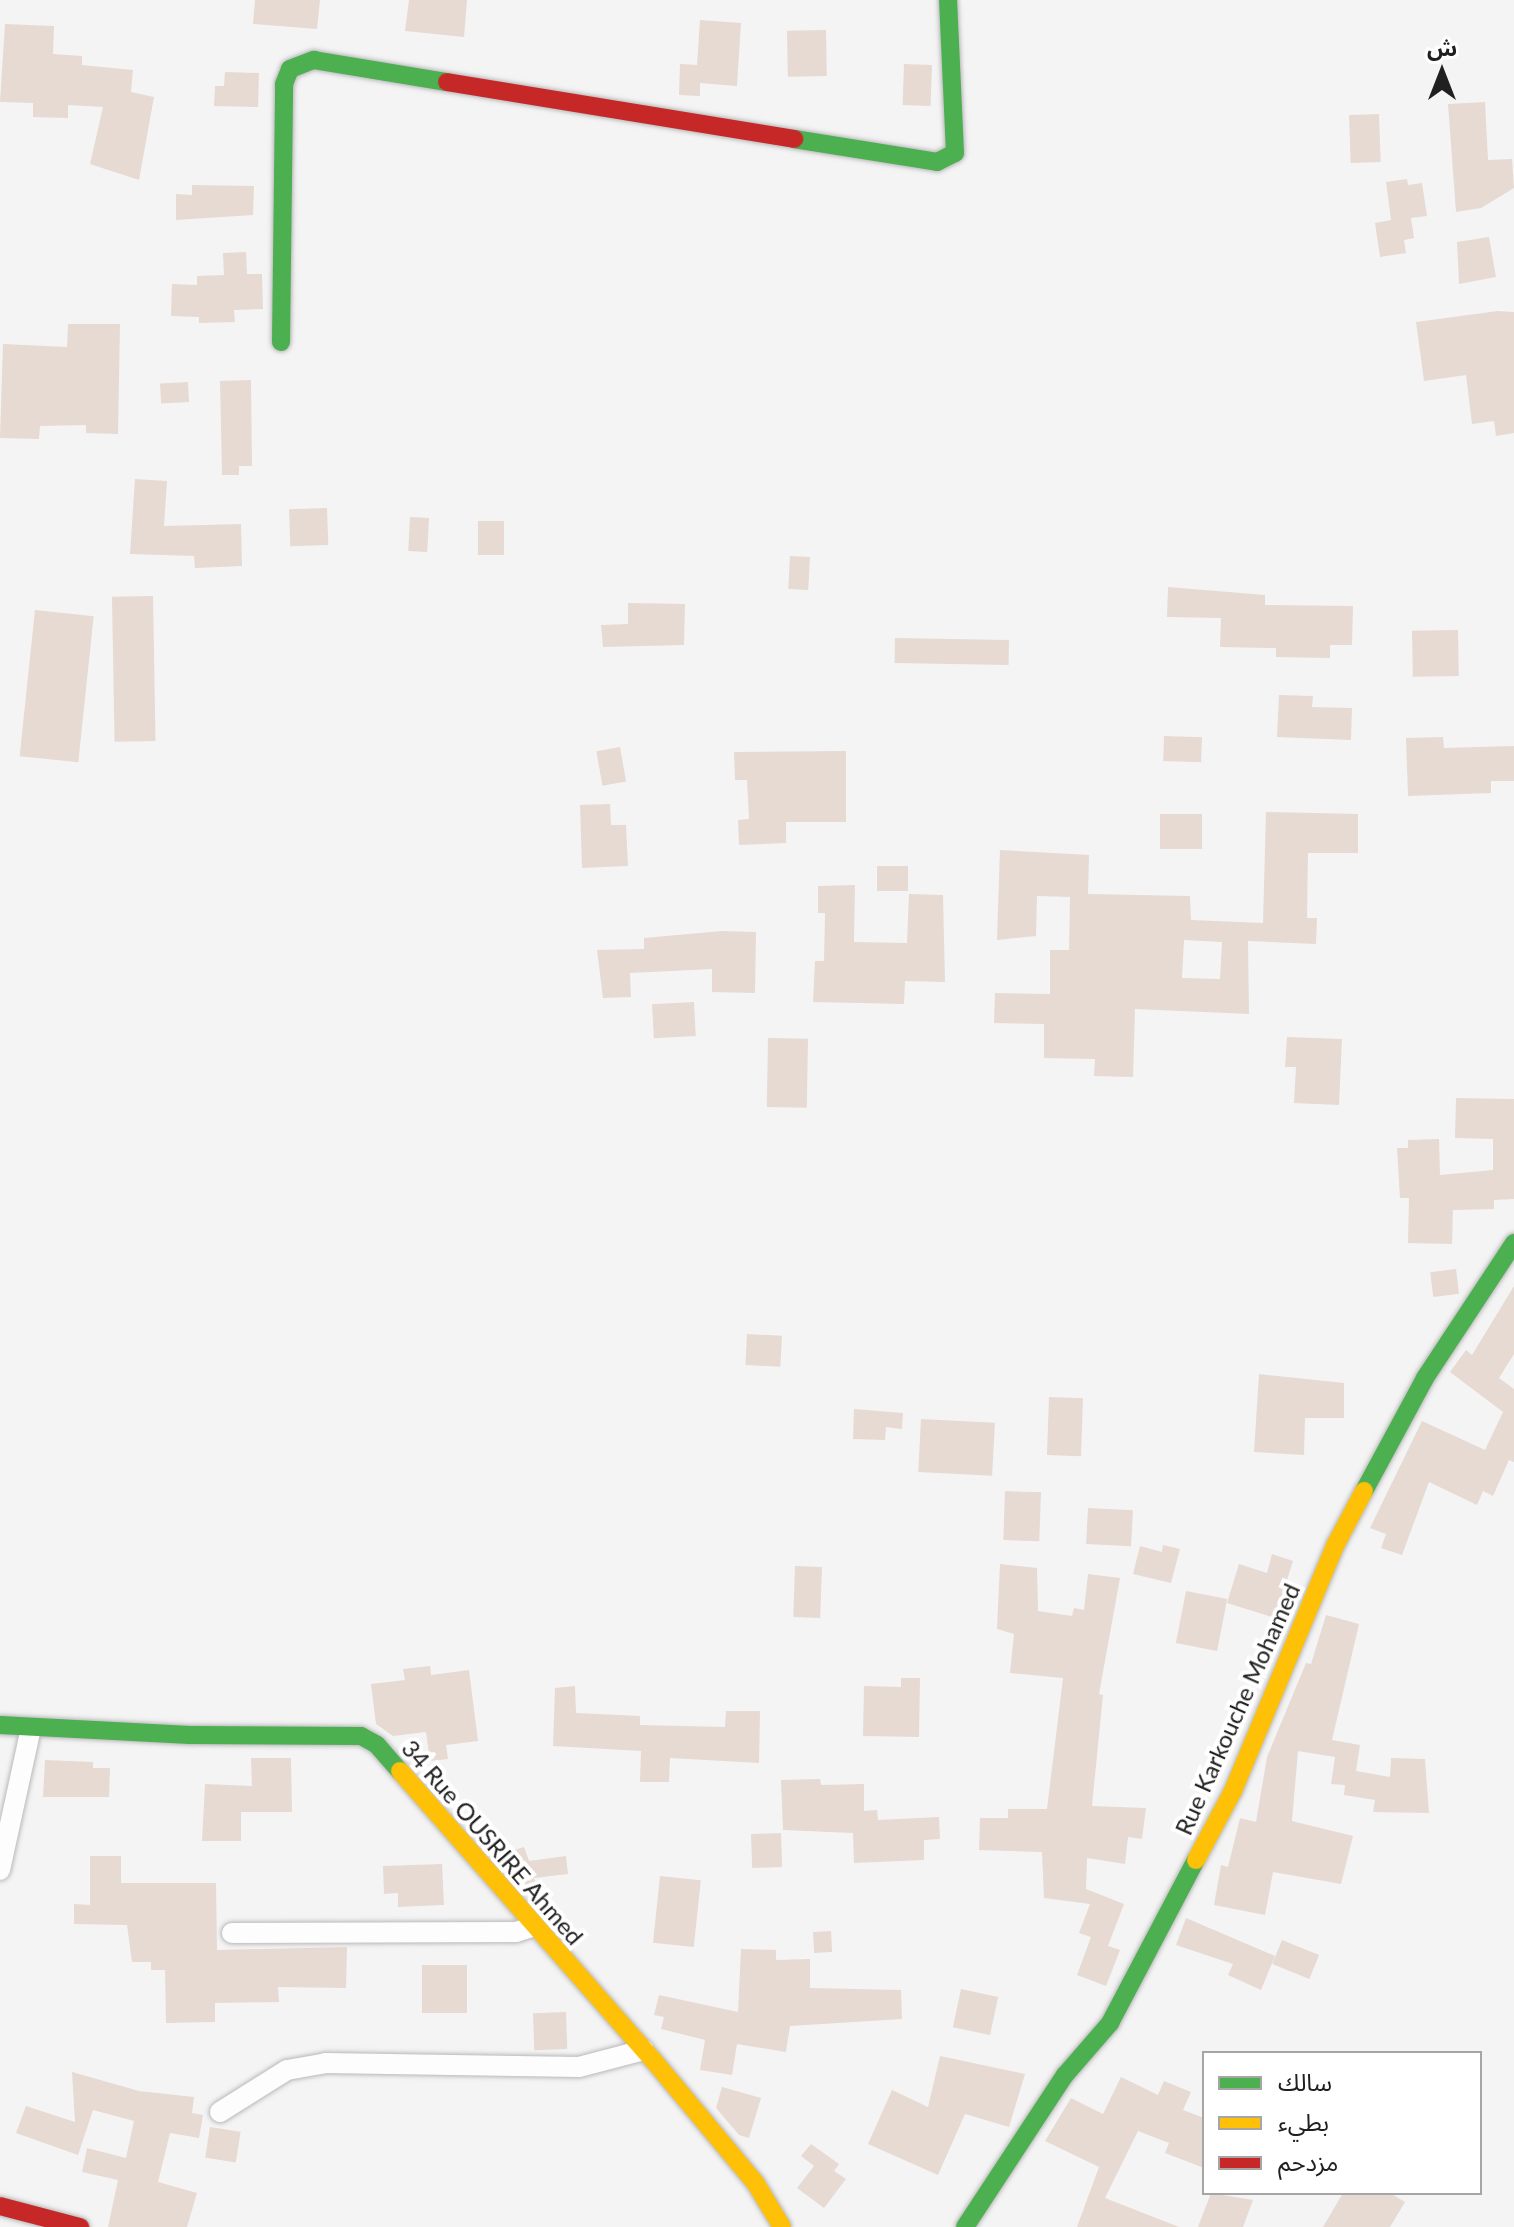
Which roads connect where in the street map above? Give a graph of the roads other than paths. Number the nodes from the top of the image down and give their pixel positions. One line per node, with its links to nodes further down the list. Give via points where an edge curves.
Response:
1 (948, 0): 2 (street, via 955,153 937,162 314,60 290,69 284,84)
2 (281, 342)
3 (1514, 1243): 14 (street, Rue Karkouche Mohamed, via 1425,1378 1336,1544 1233,1791 1110,2023 1065,2075)
4 (0, 1725): 5 (street, 34 Rue OUSRIRE Ahmed)
5 (31, 1728): 6 (street); 7 (street, 34 Rue OUSRIRE Ahmed, via 361,1736 377,1745)
6 (0, 1870)
7 (534, 1926): 8 (street, via 516,1932); 9 (street, 34 Rue OUSRIRE Ahmed)
8 (232, 1933)
9 (644, 2050): 10 (street, via 579,2067 325,2063 287,2070); 13 (street, 34 Rue OUSRIRE Ahmed, via 756,2184)
10 (220, 2112)
11 (0, 2206): 12 (street)
12 (80, 2227)
13 (782, 2227)
14 (965, 2227)

